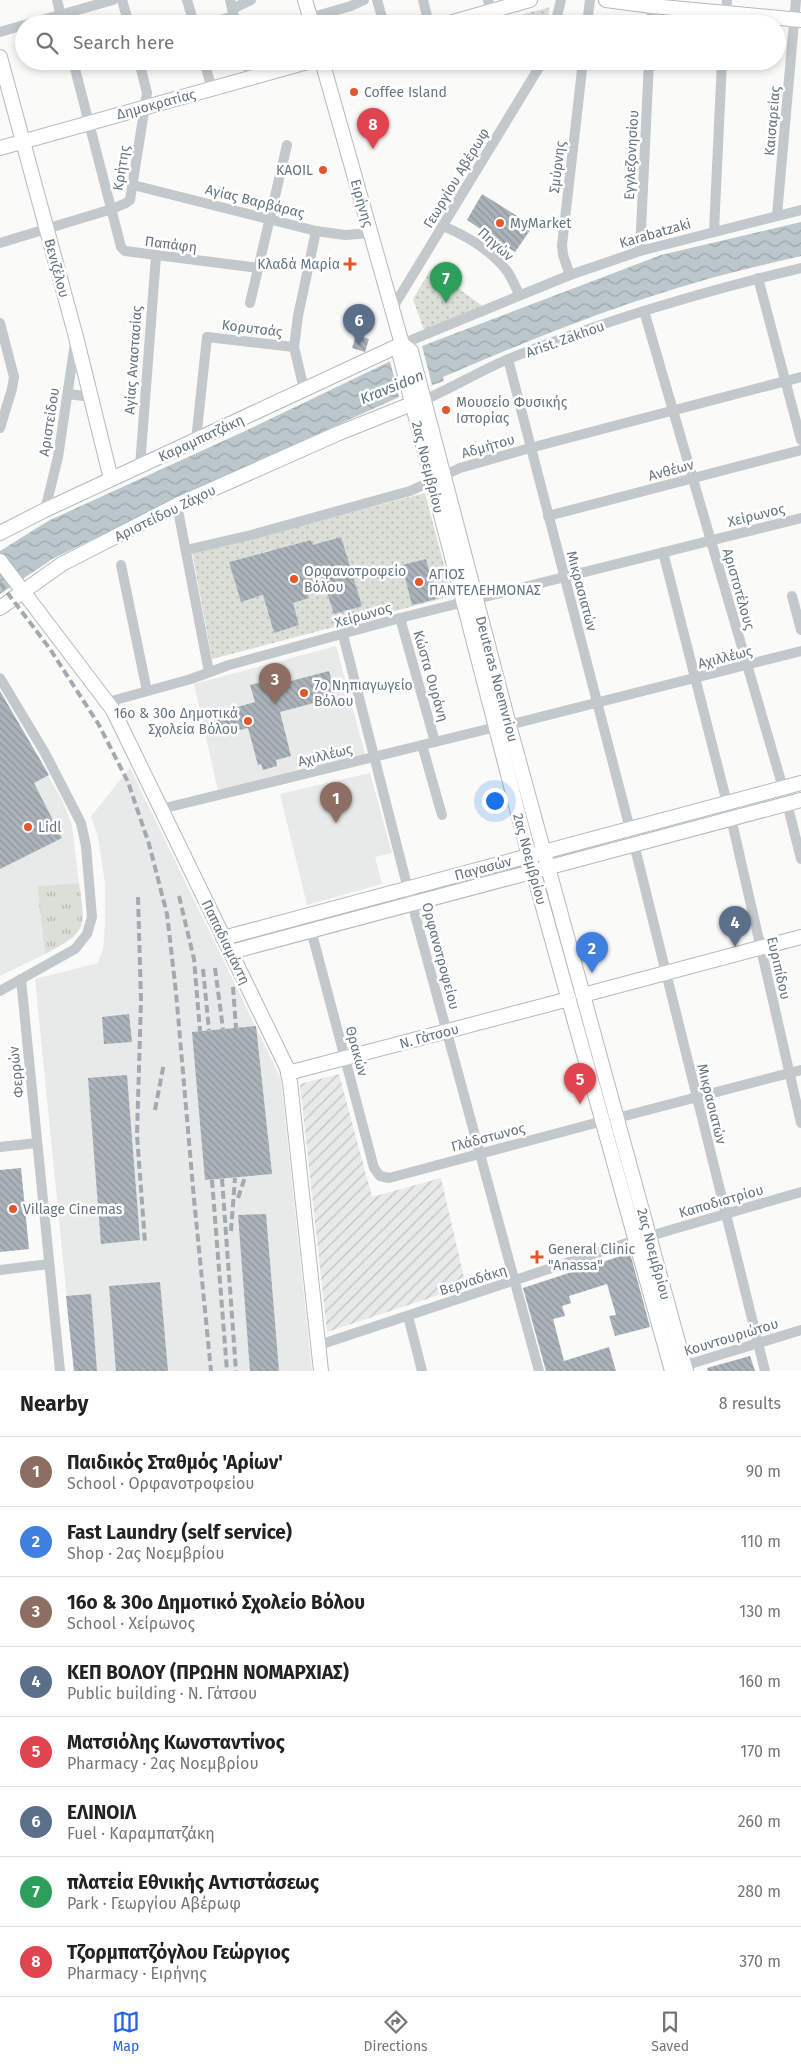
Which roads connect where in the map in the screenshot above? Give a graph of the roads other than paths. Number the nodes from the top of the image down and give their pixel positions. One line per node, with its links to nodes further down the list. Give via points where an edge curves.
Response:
1 (57, 0): 19 (street)
2 (113, 0): 20 (street)
3 (122, 0): 21 (street)
4 (187, 0): 22 (street)
5 (252, 0): 17 (street)
6 (305, 0): 23 (street)
7 (364, 0): 24 (street)
8 (377, 0): 25 (street)
9 (423, 0): 26 (street)
10 (530, 0): 16 (street)
11 (561, 0): 28 (street)
12 (590, 0): 29 (street)
13 (606, 0): 15 (street)
14 (796, 0): 31 (street, Καισαρείας)
15 (652, 3): 18 (street)
16 (490, 5): 27 (street)
17 (233, 12)
18 (726, 12): 30 (street)
19 (61, 15)
20 (73, 15)
21 (126, 15)
22 (191, 15)
23 (309, 15)
24 (327, 15)
25 (381, 15)
26 (427, 15)
27 (467, 15)
28 (557, 15)
29 (588, 15)
30 (753, 15)
31 (798, 20): 55 (street, Καισαρείας)
32 (15, 28): 33 (street)
33 (0, 32)
34 (0, 57): 49 (street, Βενιζέλου)
35 (76, 70): 48 (street)
36 (141, 70): 47 (street, Κρήτης, via 146,91)
37 (207, 70): 46 (street)
38 (249, 70): 45 (street)
39 (279, 70): 45 (street, Δημοκρατίας)
40 (325, 70): 61 (street, Ειρήνης)
41 (537, 70): 57 (street, Γεωργίου Αβέρωφ)
42 (582, 70): 67 (street, Σμύρνης, via 562,245)
43 (649, 70): 63 (street, Εγγλεζονησίου)
44 (722, 70): 59 (street)
45 (251, 78): 46 (street, Δημοκρατίας)
46 (212, 89): 47 (street, Δημοκρατίας)
47 (144, 108): 48 (street, Δημοκρατίας); 52 (street, Κρήτης)
48 (90, 122): 49 (street, Δημοκρατίας); 53 (street)
49 (23, 142): 51 (street, Δημοκρατίας); 58 (street, Βενιζέλου)
50 (287, 145): 56 (street)
51 (0, 148)
52 (133, 184): 53 (street, Κρήτης, via 130,200); 56 (street, Αγίας Βαρβάρας)
53 (112, 208): 58 (street); 64 (street, Παπάφη, via 121,247 125,251)
54 (801, 210): 55 (street, Karabatzaki)
55 (777, 215): 59 (street, Karabatzaki)
56 (270, 219): 60 (street, Αγίας Βαρβάρας); 65 (street)
57 (443, 226): 69 (street, Πηγών, via 465,235 492,255 505,268); 71 (street, Γεωργίου Αβέρωφ)
58 (46, 228): 62 (street); 74 (street, Βενιζέλου)
59 (714, 230): 63 (street, Karabatzaki)
60 (316, 231): 61 (street, Αγίας Βαρβάρας, via 344,235); 75 (street)
61 (371, 233): 71 (street, Ειρήνης)
62 (0, 243)
63 (640, 251): 67 (street, Karabatzaki)
64 (156, 256): 65 (street, Παπάφη); 90 (street, Αγίας Αναστασίας)
65 (259, 268): 70 (street)
66 (801, 268): 68 (street, Arist. Zakhou)
67 (570, 275): 69 (street, Karabatzaki)
68 (758, 278): 72 (street, Arist. Zakhou); 79 (street)
69 (520, 295): 76 (street, Karabatzaki)
70 (250, 303)
71 (392, 308): 76 (street, Ειρήνης)
72 (644, 311): 77 (street, Arist. Zakhou); 84 (street, Αριστοτέλους)
73 (0, 324): 85 (street, via 14,377)
74 (76, 337): 81 (street, Αριστείδου); 83 (street, Βενιζέλου)
75 (294, 347): 80 (street); 86 (street, Κορυτσάς, via 207,337)
76 (404, 350): 80 (street, Καραμπατζάκη); 82 (street, 2ας Νοεμβρίου)
77 (508, 359): 82 (street, Arist. Zakhou, via 445,391); 88 (street, Μικρασιατών)
78 (801, 377): 79 (street, Αδμήτου)
79 (784, 381): 84 (street, Αδμήτου); 87 (street)
80 (304, 390): 86 (street, Καραμπατζάκη)
81 (68, 394): 83 (street); 95 (street, Αριστείδου)
82 (417, 396): 91 (street, 2ας Νοεμβρίου); 94 (street, Αριστείδου Ζάχου)
83 (91, 398): 93 (street, Βενιζέλου)
84 (673, 411): 88 (street, Αδμήτου); 92 (street, Αριστοτέλους)
85 (0, 428)
86 (196, 440): 90 (street, Καραμπατζάκη)
87 (801, 440)
88 (530, 448): 91 (street, Αδμήτου, via 460,468); 96 (street, Μικρασιατών)
89 (801, 450): 92 (street, Ανθέων)
90 (140, 466): 93 (street, Καραμπατζάκη)
91 (438, 478): 100 (street, Αδμήτου, via 410,491); 107 (street, 2ας Νοεμβρίου)
92 (692, 478): 96 (street, Ανθέων); 99 (street, Αριστοτέλους)
93 (111, 479): 95 (street, Καραμπατζάκη)
94 (177, 505): 100 (street); 105 (street, Αριστείδου Ζάχου)
95 (45, 510): 98 (street, Καραμπατζάκη)
96 (548, 516): 104 (street, Μικρασιατών)
97 (801, 518): 99 (street, Χείρωνος)
98 (0, 533)
99 (711, 540): 101 (street, Χείρωνος); 113 (street, Αριστοτέλους)
100 (186, 550): 114 (street)
101 (663, 552): 104 (street, Χείρωνος); 116 (street)
102 (0, 561): 105 (street, Παπαδιαμάντη)
103 (121, 565): 117 (street)
104 (564, 577): 107 (street, Χείρωνος); 119 (street, Μικρασιατών)
105 (20, 588): 108 (street, Αριστείδου Ζάχου); 118 (street, Παπαδιαμάντη)
106 (792, 596): 110 (street)
107 (470, 600): 109 (street, Χείρωνος); 120 (street, 2ας Νοεμβρίου)
108 (0, 608)
109 (400, 618): 111 (street, Χείρωνος); 121 (street, Κώστα Ουράνη)
110 (801, 630)
111 (343, 635): 114 (street, Χείρωνος); 123 (street, Ορφανοτροφείου)
112 (801, 651): 113 (street, Αχιλλέως)
113 (747, 665): 116 (street, Αχιλλέως); 125 (street, Αριστοτέλους)
114 (209, 672): 117 (street, Χείρωνος)
115 (0, 678): 147 (street, via 81,823 91,898 91,922 81,944)
116 (695, 678): 119 (street, Αχιλλέως); 127 (street)
117 (147, 692): 118 (street, Χείρωνος)
118 (108, 702): 129 (street, Παπαδιαμάντη)
119 (597, 703): 120 (street, Αχιλλέως); 132 (street, Μικρασιατών)
120 (502, 726): 121 (street, Αχιλλέως); 134 (street, Deuteras Noemvriou); 135 (street, 2ας Νοεμβρίου)
121 (435, 742): 122 (street, Αχιλλέως)
122 (422, 745): 123 (street, Αχιλλέως); 130 (street)
123 (374, 757): 129 (street, Αχιλλέως); 139 (street, Ορφανοτροφείου)
124 (801, 783): 125 (street, Παγασών)
125 (782, 788): 127 (street, Παγασών)
126 (801, 800): 128 (street, Παγασών)
127 (727, 803): 132 (street, Παγασών)
128 (787, 804): 131 (street, Παγασών); 136 (street)
129 (161, 809): 143 (street, Παπαδιαμάντη)
130 (442, 815)
131 (730, 818): 133 (street, Παγασών); 144 (street, Ευριπίδου)
132 (630, 829): 134 (street, Παγασών)
133 (634, 844): 137 (street, Παγασών); 146 (street, Μικρασιατών)
134 (544, 852): 135 (street, Παγασών); 137 (street, 2ας Νοεμβρίου)
135 (529, 856): 138 (street, 2ας Νοεμβρίου); 139 (street, Παγασών)
136 (801, 859)
137 (548, 867): 138 (street, Παγασών); 149 (street, 2ας Νοεμβρίου)
138 (533, 871): 140 (street, Παγασών); 150 (street, 2ας Νοεμβρίου)
139 (408, 889): 140 (street, Ορφανοτροφείου); 143 (street, Παγασών)
140 (412, 903): 141 (street, Παγασών); 151 (street, Ορφανοτροφείου)
141 (311, 930): 145 (street, Παγασών); 152 (street, Θρακών)
142 (801, 937): 144 (street)
143 (224, 938): 145 (street, Παπαδιαμάντη)
144 (760, 948): 146 (street); 155 (street, Ευριπίδου)
145 (231, 952): 154 (street, Παπαδιαμάντη)
146 (666, 973): 149 (street); 156 (street, Μικρασιατών)
147 (20, 979): 148 (street); 160 (street, Φερρών)
148 (0, 991)
149 (583, 995): 157 (street, 2ας Νοεμβρίου)
150 (569, 999): 151 (street, Ν. Γάτσου); 158 (street, 2ας Νοεμβρίου)
151 (446, 1031): 152 (street, Ν. Γάτσου); 162 (street, Ορφανοτροφείου)
152 (345, 1059): 154 (street, Ν. Γάτσου); 163 (street, Θρακών, via 374,1168)
153 (801, 1070): 155 (street)
154 (288, 1073): 173 (street, Παπαδιαμάντη)
155 (789, 1073): 156 (street); 159 (street, Ευριπίδου)
156 (696, 1097): 157 (street); 165 (street, Μικρασιατών)
157 (617, 1118): 166 (street, 2ας Νοεμβρίου)
158 (603, 1121): 162 (street, Γλάδστωνος); 166 (street, 2ας Νοεμβρίου)
159 (801, 1123)
160 (37, 1143): 161 (street); 167 (street, Φερρών)
161 (0, 1147)
162 (480, 1153): 163 (street, Γλάδστωνος, via 389,1178); 169 (street, Ορφανοτροφείου)
163 (380, 1176)
164 (801, 1192): 165 (street, Καποδιστρίου)
165 (727, 1214): 166 (street, Καποδιστρίου); 172 (street, Μικρασιατών)
166 (643, 1238): 169 (street, Βερναδάκη); 174 (street, 2ας Νοεμβρίου)
167 (49, 1264): 168 (street); 175 (street, Φερρών)
168 (0, 1270)
169 (515, 1280): 170 (street, Βερναδάκη); 178 (street, Ορφανοτροφείου)
170 (408, 1316): 173 (street, Βερναδάκη); 177 (street)
171 (801, 1330): 172 (street, Κουντουριώτου)
172 (758, 1343): 174 (street, Κουντουριώτου); 179 (street, Μικρασιατών)
173 (319, 1345): 176 (street, Παπαδιαμάντη)
174 (677, 1370)
175 (60, 1371)
176 (322, 1371)
177 (422, 1371)
178 (539, 1371)
179 (765, 1371)

